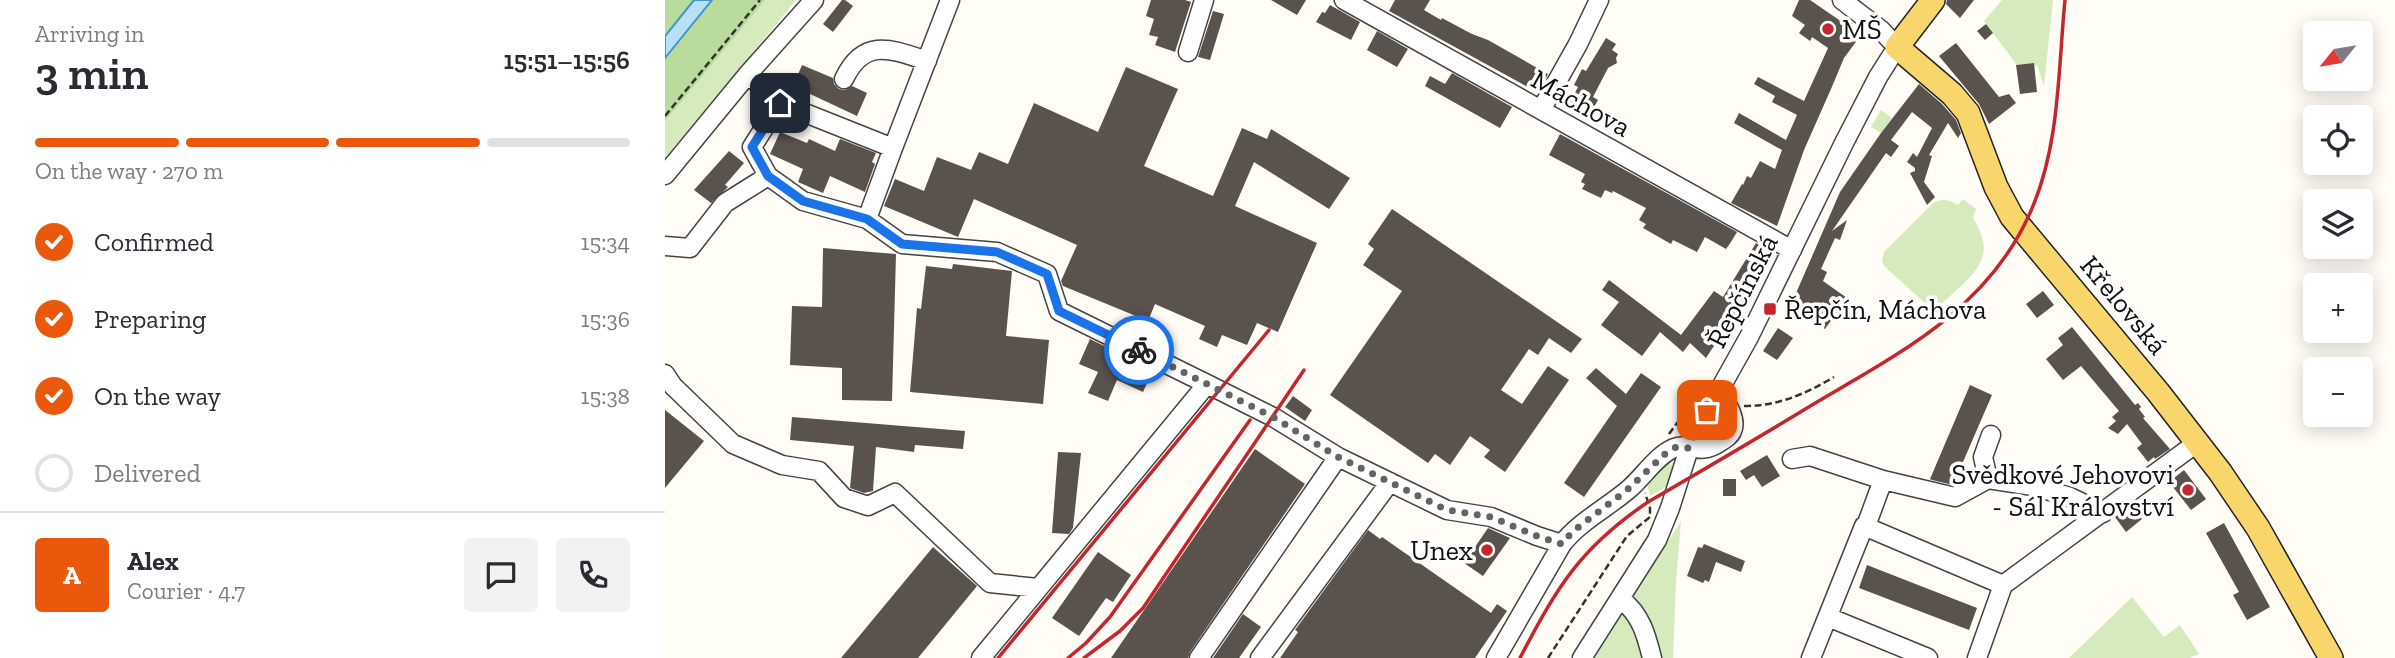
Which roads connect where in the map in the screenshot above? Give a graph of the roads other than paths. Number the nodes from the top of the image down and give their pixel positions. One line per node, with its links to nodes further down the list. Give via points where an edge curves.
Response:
1 (814, 0): 11 (street)
2 (950, 0): 10 (street)
3 (1204, 0): 9 (street)
4 (1344, 0): 14 (street, Máchova)
5 (1599, 0): 14 (street)
6 (1842, 0): 8 (street)
7 (1933, 0): 8 (main road)
8 (1896, 47): 20 (street, Řepčínská); 25 (main road, Křelovská, via 1962,105 2016,223)
9 (1188, 52)
10 (927, 61): 12 (street, via 890,49 871,50 853,64); 15 (street)
11 (748, 74): 13 (street); 16 (street)
12 (844, 79)
13 (780, 103): 15 (street); 17 (street, via 752,147)
14 (1541, 110): 20 (street, Máchova)
15 (893, 148): 18 (street)
16 (665, 175)
17 (768, 176): 18 (street, via 803,201); 19 (street, via 725,204 690,248)
18 (867, 219): 22 (street, via 902,244 997,252 1047,274 1059,311)
19 (665, 246)
20 (1787, 247): 23 (street, Řepčínská)
21 (665, 374): 36 (street, via 733,444 782,465 819,471 844,498 867,506 895,493 990,583)
22 (1207, 384): 27 (street); 36 (street)
23 (1723, 398): 26 (street, Řepčínská); 26 (street, via 1733,422 1731,433 1709,449)
24 (1991, 435): 29 (street, via 1983,457)
25 (2197, 442): 32 (street); 48 (main road, Křelovská, via 2253,521)
26 (1688, 448): 34 (street, via 1676,447 1666,453); 37 (street, Řepčínská, via 1664,524)
27 (1338, 457): 31 (street); 40 (street)
28 (1792, 459): 30 (street, via 1810,456)
29 (1988, 479): 30 (street, via 1955,497); 32 (street, via 2033,486)
30 (1883, 480): 33 (street)
31 (1389, 482): 34 (street, via 1447,510 1491,517); 41 (street)
32 (2103, 513): 35 (street)
33 (1866, 526): 35 (street); 38 (street)
34 (1562, 544): 42 (street)
35 (2003, 585): 47 (street)
36 (1038, 588): 39 (street)
37 (1621, 599): 43 (street, Řepčínská); 44 (street, via 1642,623)
38 (1828, 617): 45 (street); 46 (street)
39 (981, 658)
40 (1199, 658)
41 (1260, 658)
42 (1496, 658)
43 (1583, 658)
44 (1652, 658)
45 (1811, 658)
46 (1928, 658)
47 (1977, 658)
48 (2331, 658)

